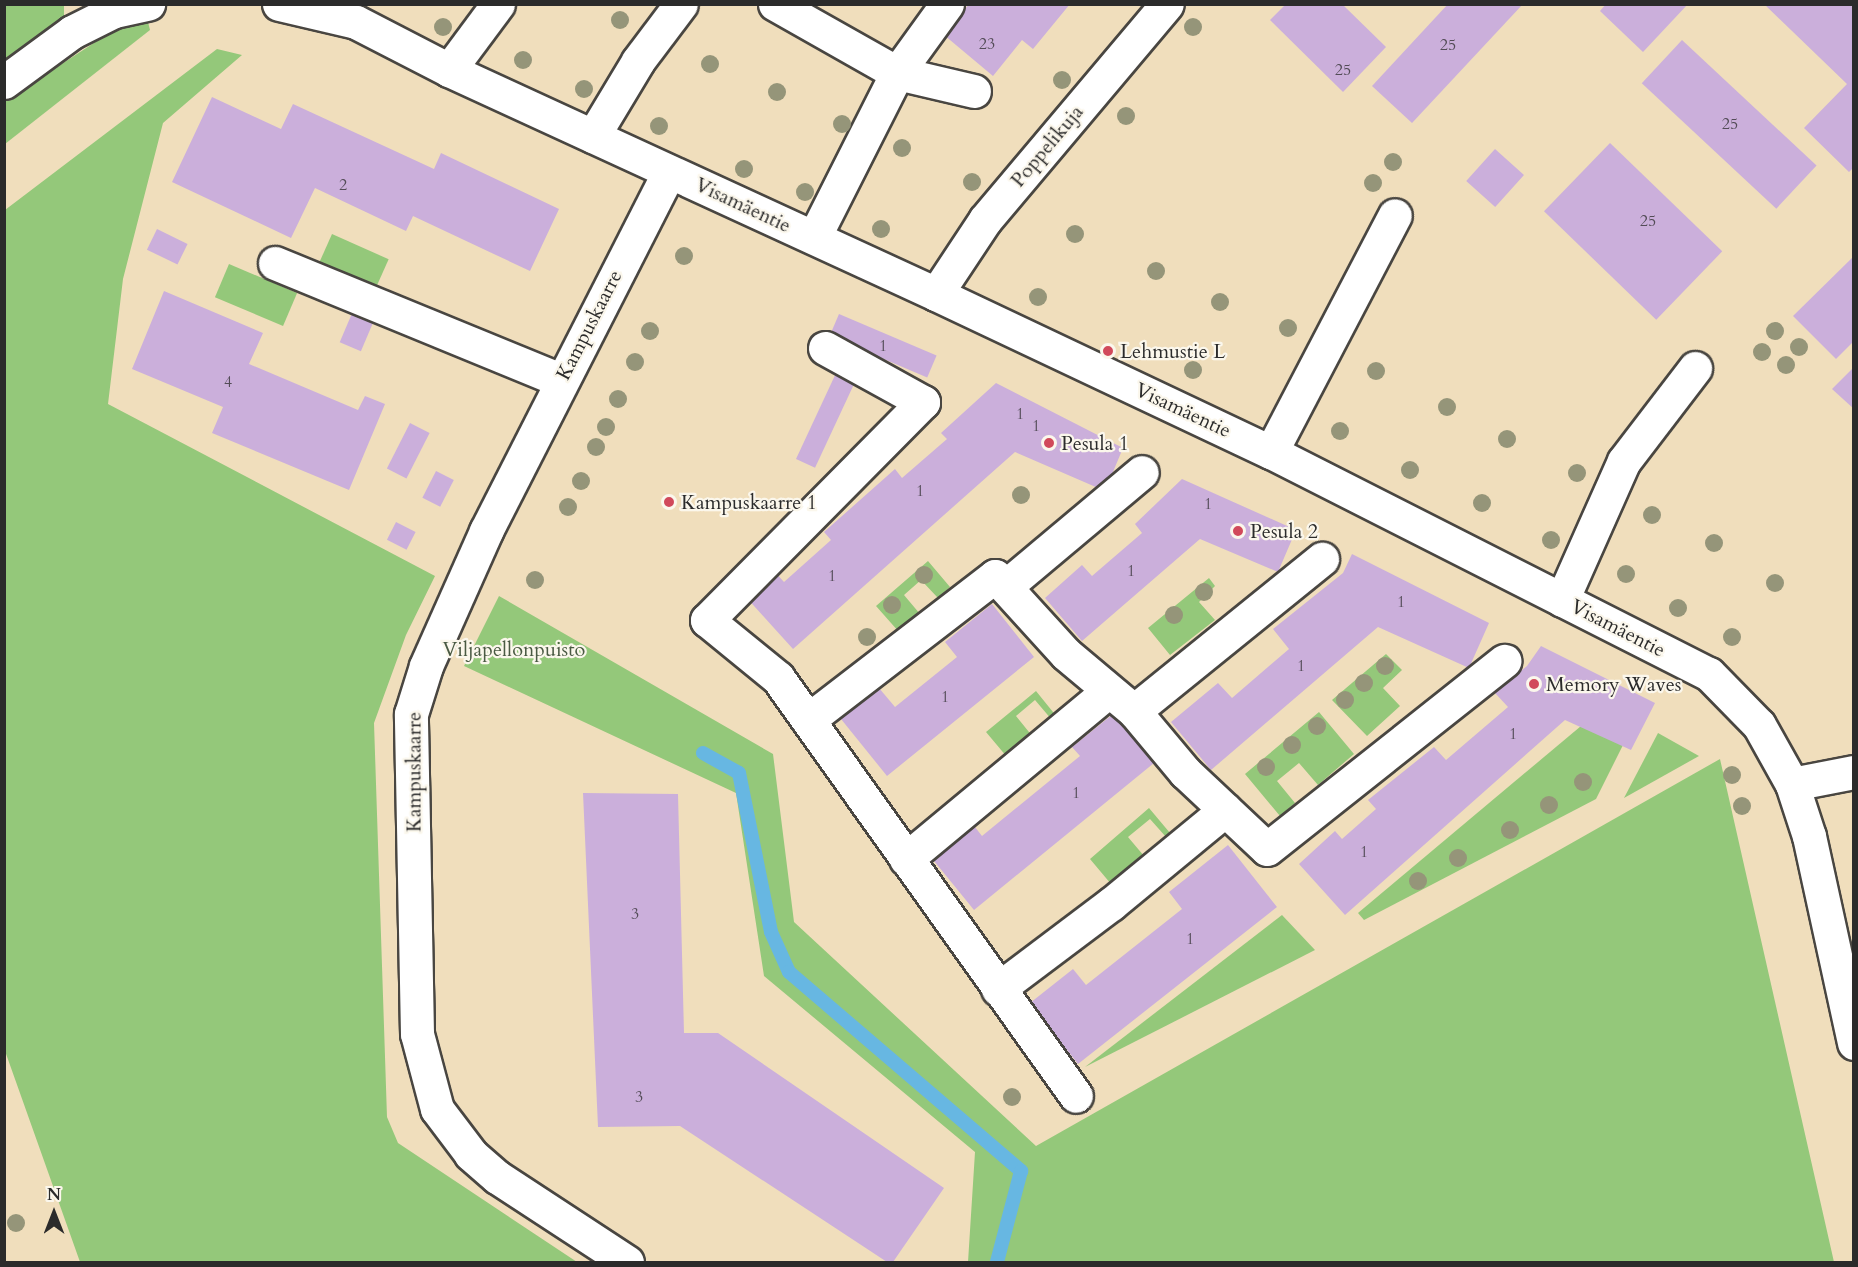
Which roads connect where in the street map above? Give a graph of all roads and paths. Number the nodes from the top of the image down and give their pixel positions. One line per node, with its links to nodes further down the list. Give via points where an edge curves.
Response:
1 (148, 4): 8 (street)
2 (279, 4): 9 (street, Visamäentie, via 356,22)
3 (498, 4): 9 (street)
4 (681, 4): 13 (street, via 638,61)
5 (775, 4): 10 (street)
6 (947, 4): 10 (street)
7 (1167, 4): 18 (street, Poppelikuja, via 985,220)
8 (113, 8): 11 (street, via 72,32)
9 (449, 69): 13 (street, Visamäentie)
10 (897, 73): 12 (street); 16 (street)
11 (4, 82)
12 (974, 91)
13 (593, 136): 14 (street, Visamäentie)
14 (669, 172): 16 (street, Visamäentie); 21 (street, Kampuskaarre)
15 (1395, 215): 22 (street)
16 (814, 237): 18 (street, Visamäentie)
17 (275, 263): 21 (street)
18 (936, 294): 22 (street, Visamäentie)
19 (825, 348): 30 (street, via 922,402 707,620 778,678)
20 (1695, 368): 26 (street, via 1624,461)
21 (560, 380): 38 (street, Kampuskaarre, via 472,562 426,666 411,714 417,1034 437,1109 471,1154 497,1177)
22 (1271, 452): 26 (street, Visamäentie)
23 (1142, 472): 25 (street)
24 (1322, 559): 29 (street)
25 (1006, 586): 28 (street, via 1066,654); 30 (street, via 995,576)
26 (1563, 600): 32 (street, Visamäentie, via 1709,674 1759,725)
27 (1504, 661): 33 (street, via 1267,849)
28 (1108, 691): 29 (street); 34 (street)
29 (1134, 711): 33 (street, via 1185,772)
30 (808, 720): 34 (street)
31 (1854, 772): 32 (street)
32 (1792, 784): 36 (street, Visamäentie, via 1812,846)
33 (1225, 810): 35 (street, via 1111,904)
34 (906, 859): 35 (street)
35 (998, 989): 37 (street)
36 (1854, 1042)
37 (1076, 1096)
38 (627, 1263)

